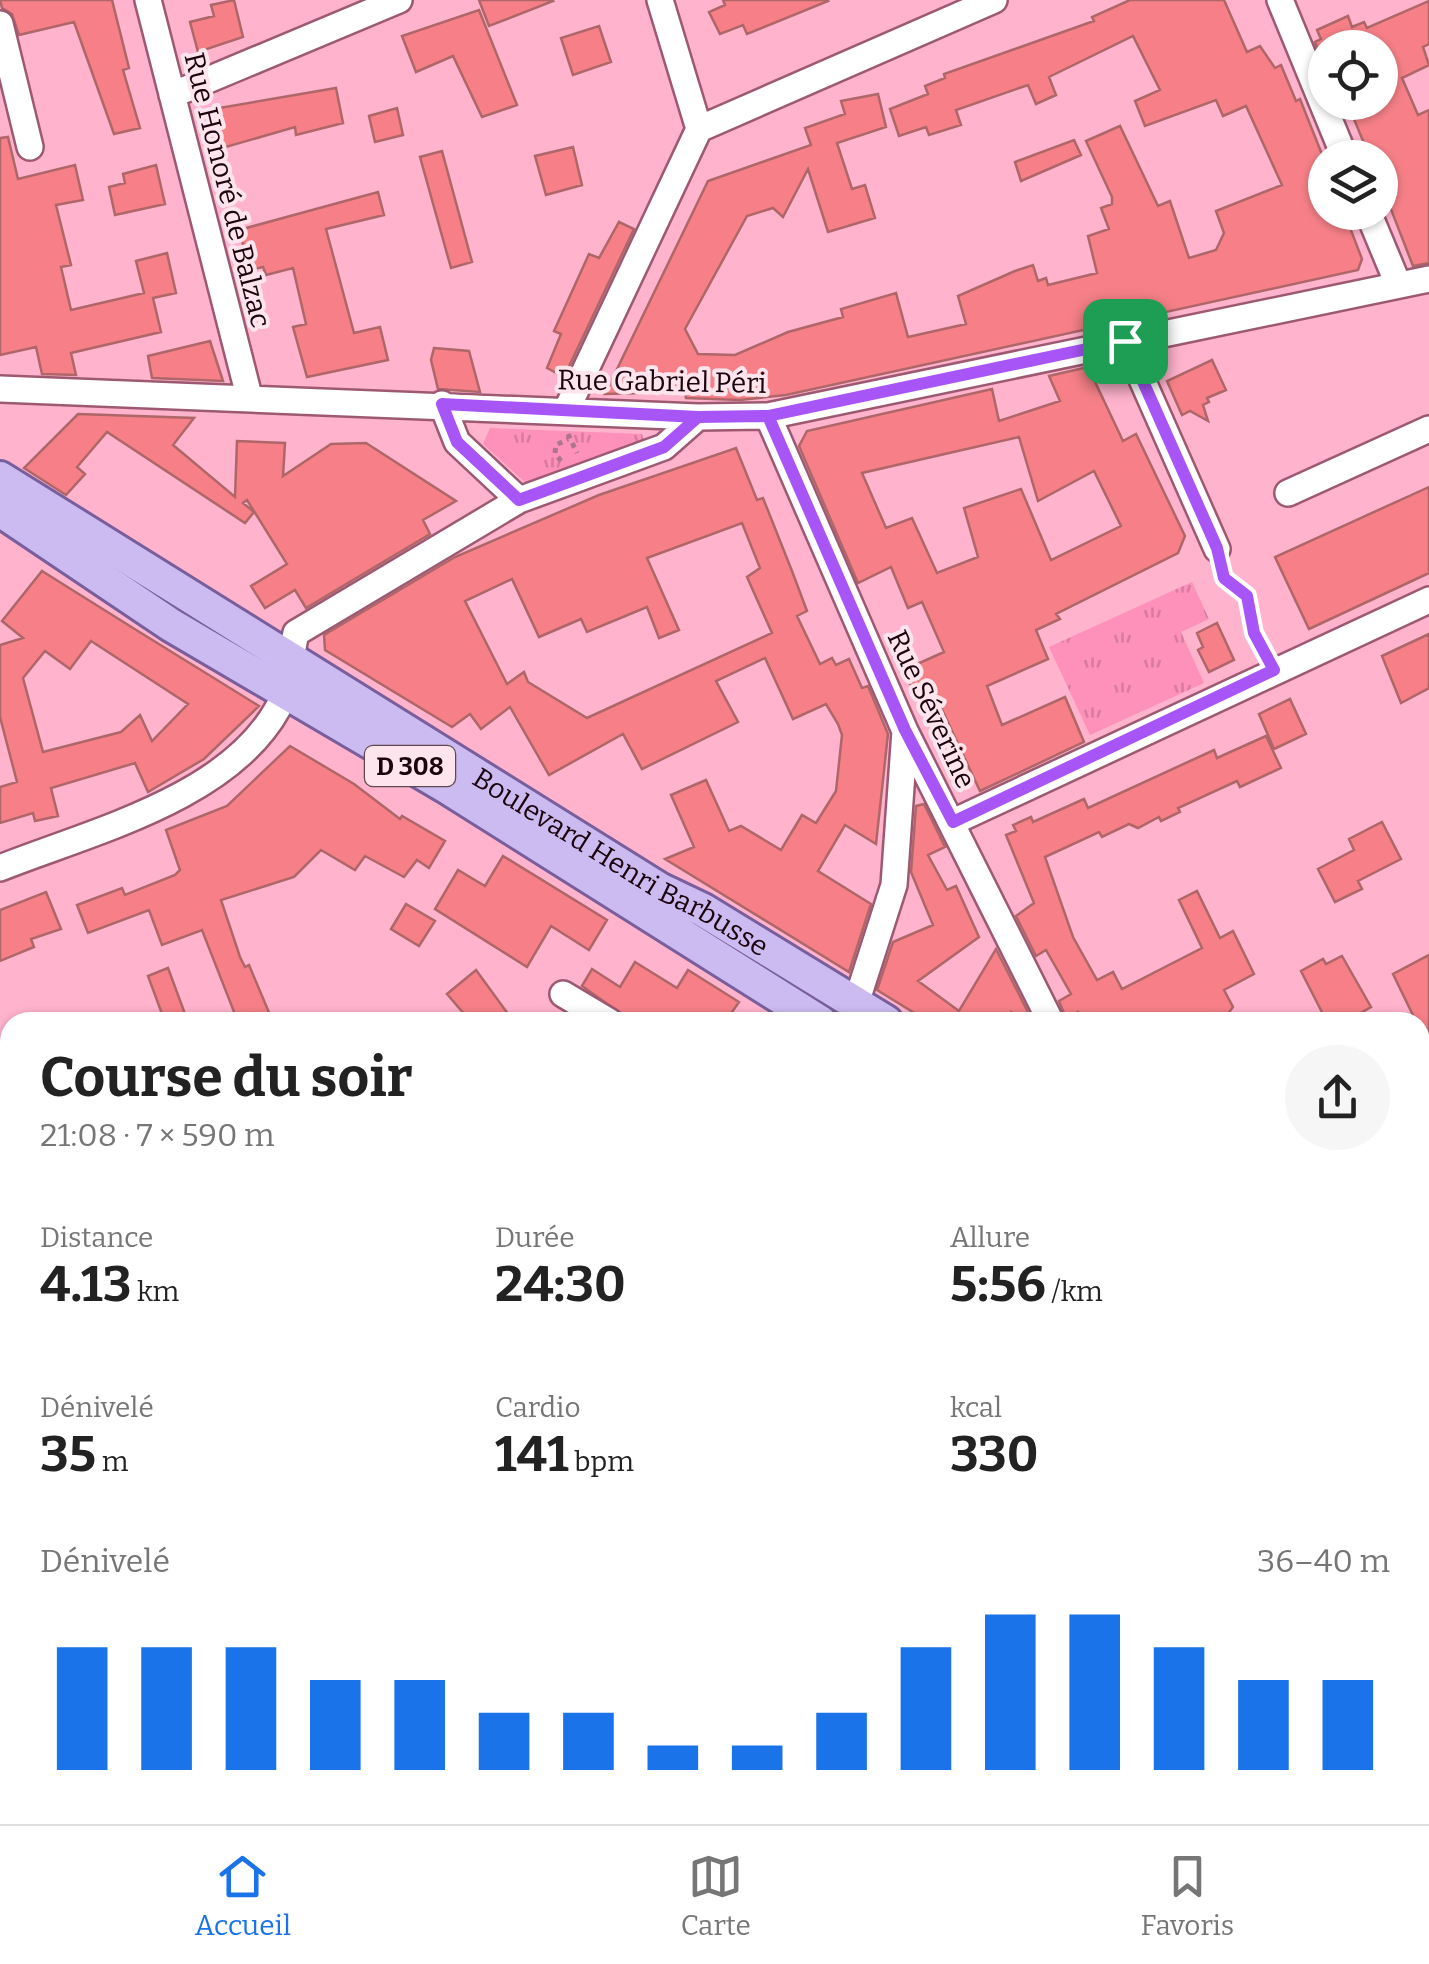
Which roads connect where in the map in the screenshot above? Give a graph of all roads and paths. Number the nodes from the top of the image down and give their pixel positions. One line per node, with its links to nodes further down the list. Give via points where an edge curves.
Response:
1 (148, 0): 7 (street, Rue Honoré de Balzac)
2 (399, 0): 7 (street)
3 (660, 0): 8 (street)
4 (994, 0): 8 (street)
5 (1280, 0): 9 (street)
6 (0, 24): 10 (street)
7 (172, 95): 16 (street, Rue Honoré de Balzac)
8 (699, 129): 18 (street)
9 (1338, 140)
10 (30, 146)
11 (1376, 230): 13 (street)
12 (1429, 279): 13 (street, Rue Gabriel Péri)
13 (1398, 284): 14 (street, Rue Gabriel Péri)
14 (1125, 341): 19 (street, Rue Gabriel Péri); 27 (street)
15 (0, 389): 16 (street, Rue Gabriel Péri)
16 (249, 396): 17 (street, Rue Gabriel Péri)
17 (442, 404): 18 (street, Rue Gabriel Péri); 25 (street, via 457,442)
18 (567, 409): 20 (street, Rue Gabriel Péri)
19 (768, 416): 20 (street, Rue Gabriel Péri); 32 (street, Rue Séverine)
20 (698, 417): 25 (street, via 664,447)
21 (1429, 430): 24 (street)
22 (568, 439): 22 (path, via 555,449 564,462 578,452)
23 (0, 478): 29 (main road, Boulevard Henri Barbusse / D 308)
24 (1288, 493)
25 (519, 500): 29 (street, via 296,633)
26 (0, 510): 31 (main road, Boulevard Henri Barbusse / D 308)
27 (1217, 548): 30 (path, via 1224,578 1247,596 1254,633)
28 (1429, 600): 30 (street)
29 (290, 657): 31 (street); 38 (main road, Boulevard Henri Barbusse / D 308, via 661,890 704,910)
30 (1274, 670): 33 (street)
31 (285, 691): 34 (street, via 277,710 207,781 162,806); 37 (main road, Boulevard Henri Barbusse / D 308)
32 (905, 730): 33 (street, Rue Séverine); 39 (street, via 894,885)
33 (953, 822): 40 (street, Rue Séverine)
34 (0, 868)
35 (563, 994): 36 (street)
36 (593, 1012)
37 (804, 1012)
38 (853, 1012)
39 (854, 1012)
40 (1045, 1012)

